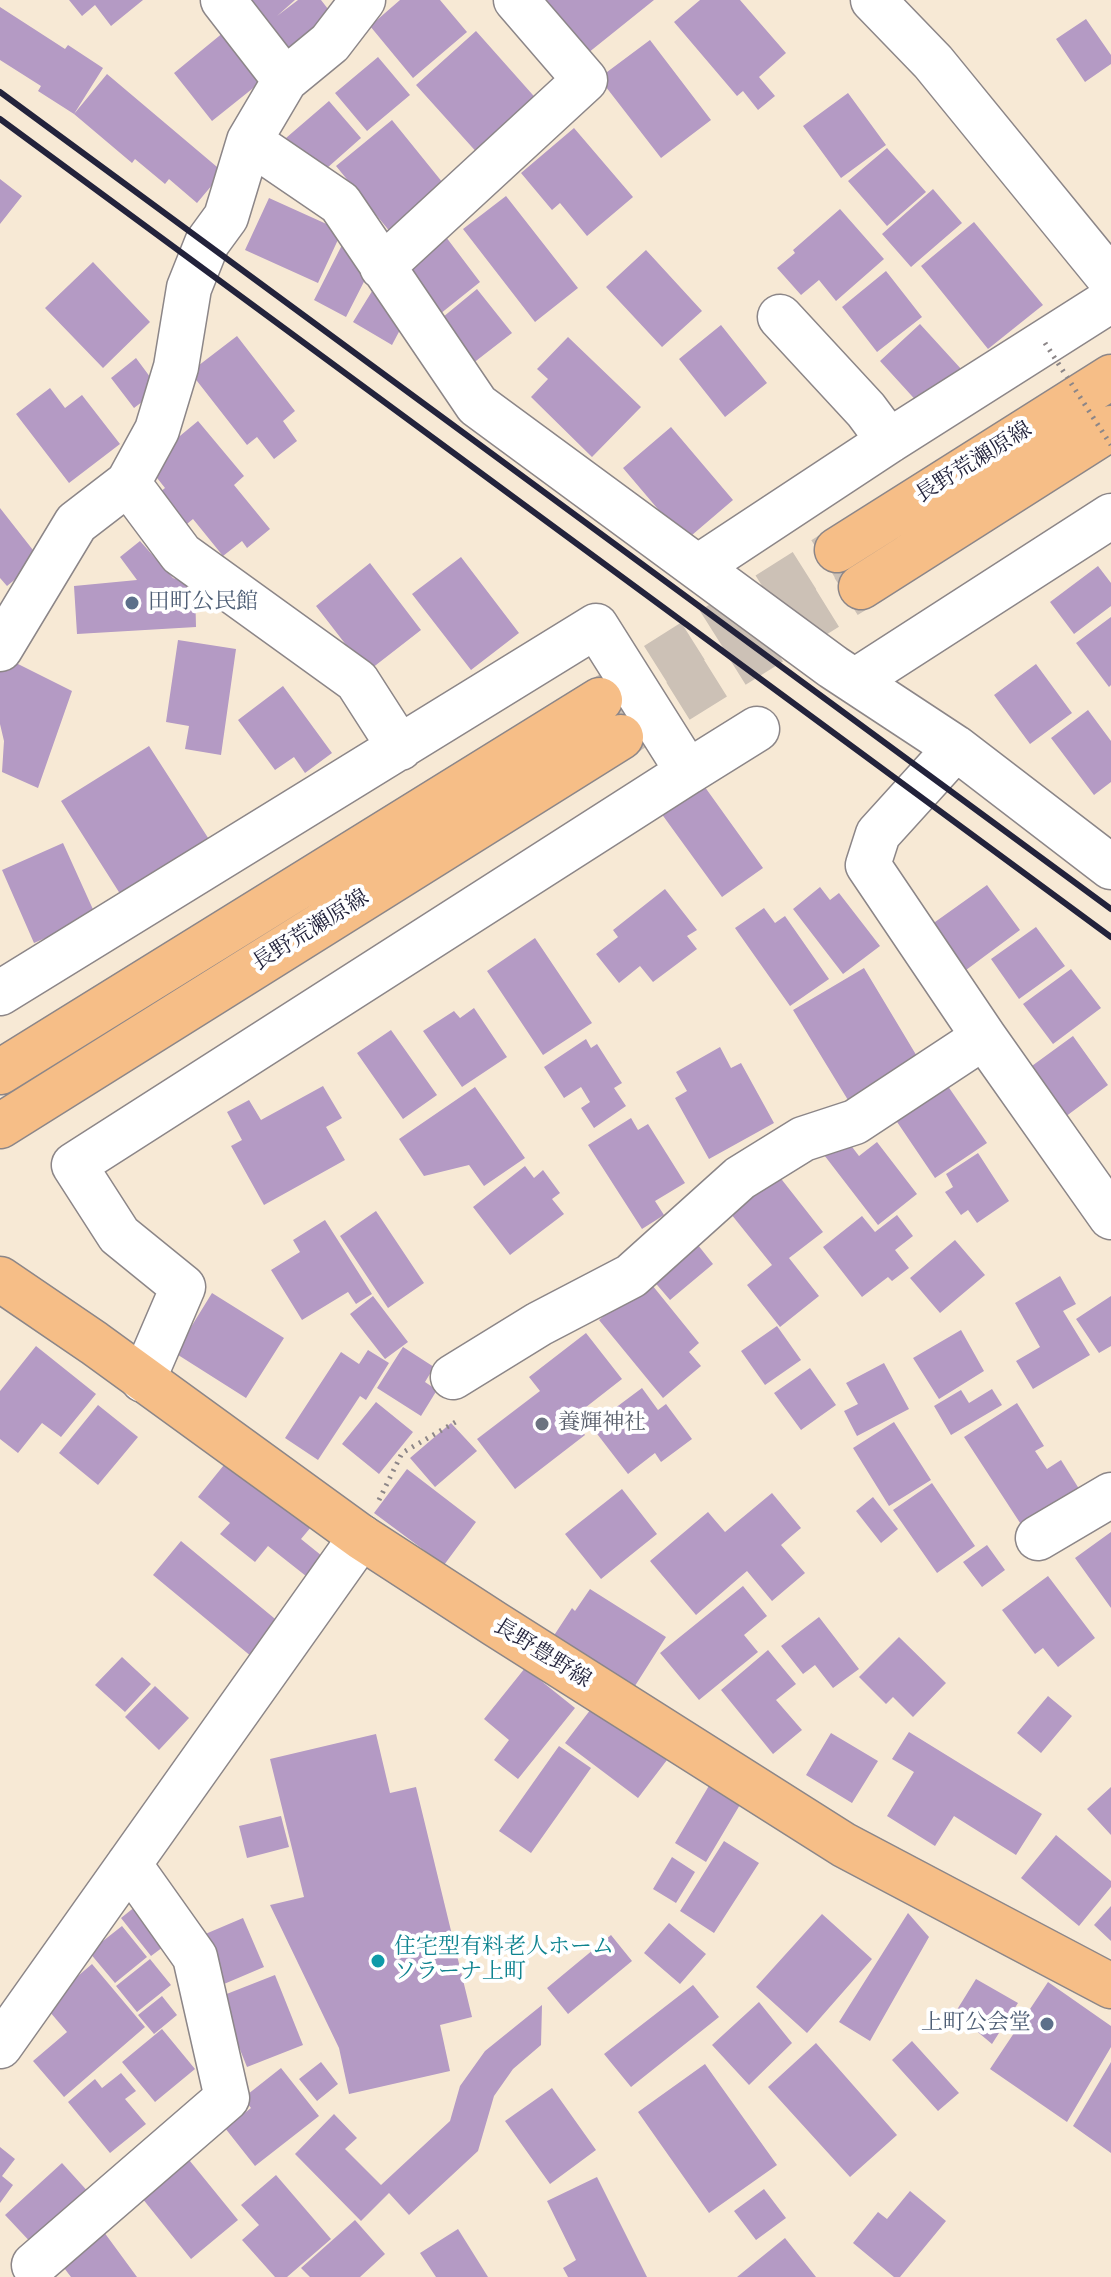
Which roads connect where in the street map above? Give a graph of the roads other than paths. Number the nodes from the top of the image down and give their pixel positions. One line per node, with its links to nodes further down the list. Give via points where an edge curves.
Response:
1 (223, 0): 5 (street)
2 (363, 0): 5 (street, via 330,43)
3 (516, 0): 7 (street, via 585,80)
4 (873, 0): 8 (street, via 933,62)
5 (285, 80): 6 (street)
6 (249, 141): 7 (street, via 340,203); 14 (street, via 226,217 207,243 189,288 176,367 157,430)
7 (382, 267): 17 (street, via 477,405)
8 (1111, 280)
9 (1111, 300): 13 (street)
10 (780, 317): 13 (street)
11 (1111, 377): 16 (main road, 長野荒瀬原線)
12 (1111, 428): 18 (main road, 長野荒瀬原線)
13 (889, 441): 17 (street)
14 (128, 483): 19 (street, via 76,523); 22 (street, via 181,554 357,681)
15 (1111, 516): 20 (street)
16 (837, 550)
17 (698, 567): 20 (street)
18 (861, 587)
19 (2, 638)
20 (855, 681): 23 (street)
21 (757, 729): 24 (street)
22 (400, 748): 24 (street, via 596,626); 26 (street)
23 (956, 748): 25 (street); 27 (street, via 878,834 868,865)
24 (688, 772): 33 (street, via 74,1165 119,1235 183,1287)
25 (1111, 867)
26 (0, 993)
27 (984, 1037): 30 (street); 32 (street, via 855,1122 803,1139 740,1178 631,1276)
28 (0, 1072): 29 (main road, 長野荒瀬原線, via 610,718)
29 (0, 1126)
30 (1111, 1217)
31 (0, 1279): 33 (main road, 長野豊野線)
32 (453, 1377)
33 (143, 1380): 35 (main road, 長野豊野線)
34 (1111, 1495): 36 (street)
35 (361, 1537): 37 (street); 38 (main road, 長野豊野線, via 844,1845)
36 (1038, 1538)
37 (129, 1864): 39 (street); 40 (street, via 195,1957 227,2098)
38 (1111, 1986)
39 (0, 2046)
40 (34, 2265)

